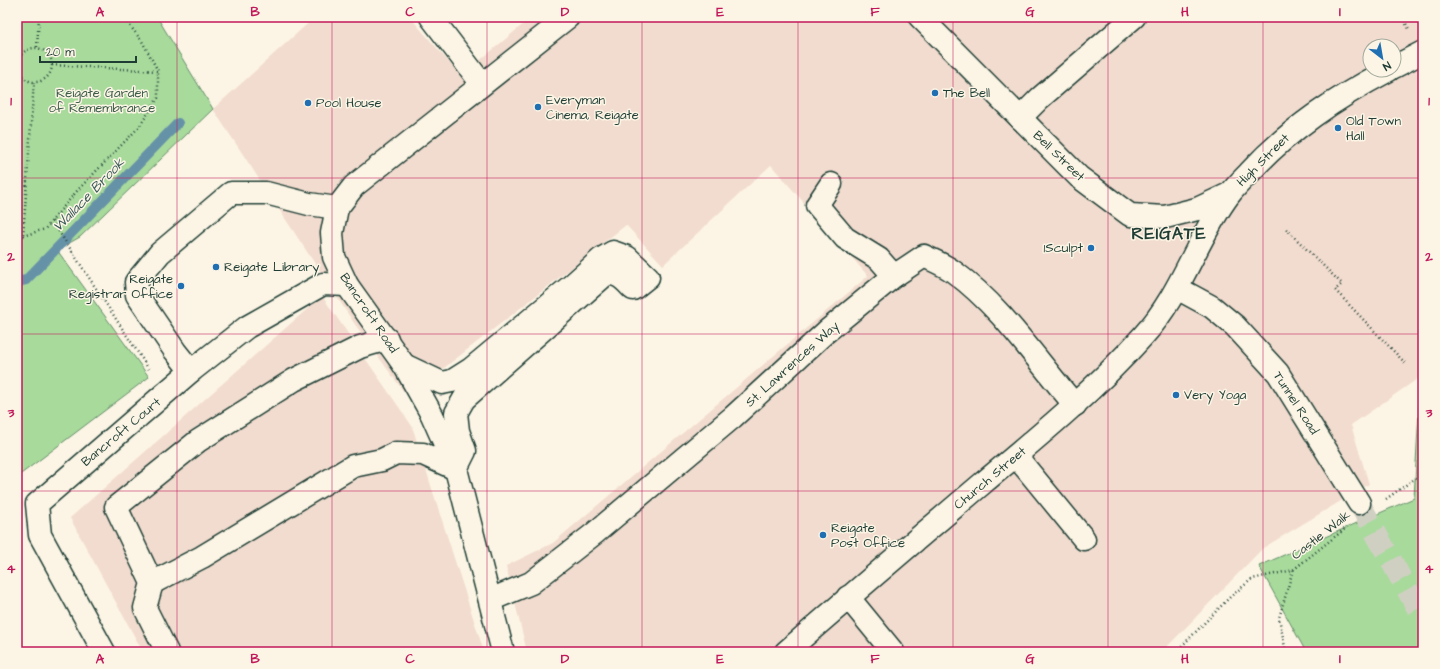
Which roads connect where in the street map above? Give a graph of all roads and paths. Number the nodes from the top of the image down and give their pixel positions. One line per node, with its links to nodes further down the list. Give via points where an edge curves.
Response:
1 (38, 17): 7 (path)
2 (123, 17): 12 (path, via 142,41)
3 (431, 17): 15 (main road)
4 (568, 17): 15 (main road, Bancroft Road)
5 (920, 17): 16 (main road, Bell Street)
6 (1134, 17): 16 (main road)
7 (37, 47): 10 (path, via 20,55); 11 (path, via 45,50 50,56)
8 (1423, 52): 9 (main road)
9 (1402, 63)
10 (17, 64): 14 (path, via 25,79)
11 (52, 66): 12 (path); 14 (path, via 49,76 42,81)
12 (158, 71): 20 (path, via 158,98 139,127 76,192)
13 (1374, 78): 18 (main road, High Street, via 1306,119 1271,148)
14 (34, 82): 22 (path)
15 (482, 84): 19 (main road, Bancroft Road, via 354,186)
16 (1020, 118): 18 (main road, Bell Street, via 1080,178 1130,215 1165,217 1197,209)
17 (831, 184): 24 (main road, via 817,205 845,238 879,259)
18 (1229, 194): 26 (main road, High Street, via 1200,241)
19 (337, 208): 25 (main road, Bancroft Road, via 332,233 334,257); 30 (main road, via 266,193 231,193 160,253 136,282 137,295)
20 (52, 221): 22 (path, via 45,229); 31 (path)
21 (1286, 228): 29 (path, via 1342,284 1335,290)
22 (23, 236): 23 (path)
23 (17, 237)
24 (894, 276): 32 (main road, St. Lawrences Way, via 924,256 952,270 977,290); 42 (main road, St. Lawrences Way, via 595,533 531,583)
25 (346, 285): 27 (main road, Bancroft Road); 30 (main road, Bancroft Court, via 322,284 247,327)
26 (1177, 288): 32 (main road, Church Street, via 1143,336); 36 (main road, Tunnel Road, via 1218,312 1235,326 1278,373)
27 (387, 339): 28 (main road, Bancroft Road); 40 (main road, via 360,347 294,380 198,440 116,507)
28 (404, 365): 34 (main road, Bancroft Road, via 432,415); 34 (main road, via 442,383 452,381 472,369 612,252 627,257 648,277 633,289 622,277 614,273 606,274 464,399 456,413 464,451)
29 (1407, 365)
30 (191, 371): 31 (main road, Bancroft Court)
31 (167, 393): 43 (main road, Bancroft Court, via 37,504 40,535)
32 (1075, 405): 33 (main road, Church Street)
33 (1016, 456): 38 (main road); 41 (main road, Church Street)
34 (456, 469): 40 (main road, via 423,454 396,453 382,460 353,466 202,557); 42 (main road, Bancroft Road)
35 (1423, 473): 36 (path)
36 (1370, 503)
37 (1350, 524): 39 (path, Castle Walk)
38 (1084, 538)
39 (1293, 570): 48 (path, Castle Walk, via 1252,579 1230,597); 49 (path, via 1279,618)
40 (152, 583): 44 (main road, via 145,608)
41 (848, 597): 46 (main road, Church Street); 47 (main road)
42 (490, 600): 45 (main road, Bancroft Road)
43 (104, 652)
44 (167, 652)
45 (503, 652)
46 (786, 652)
47 (893, 652)
48 (1176, 652)
49 (1286, 652)

